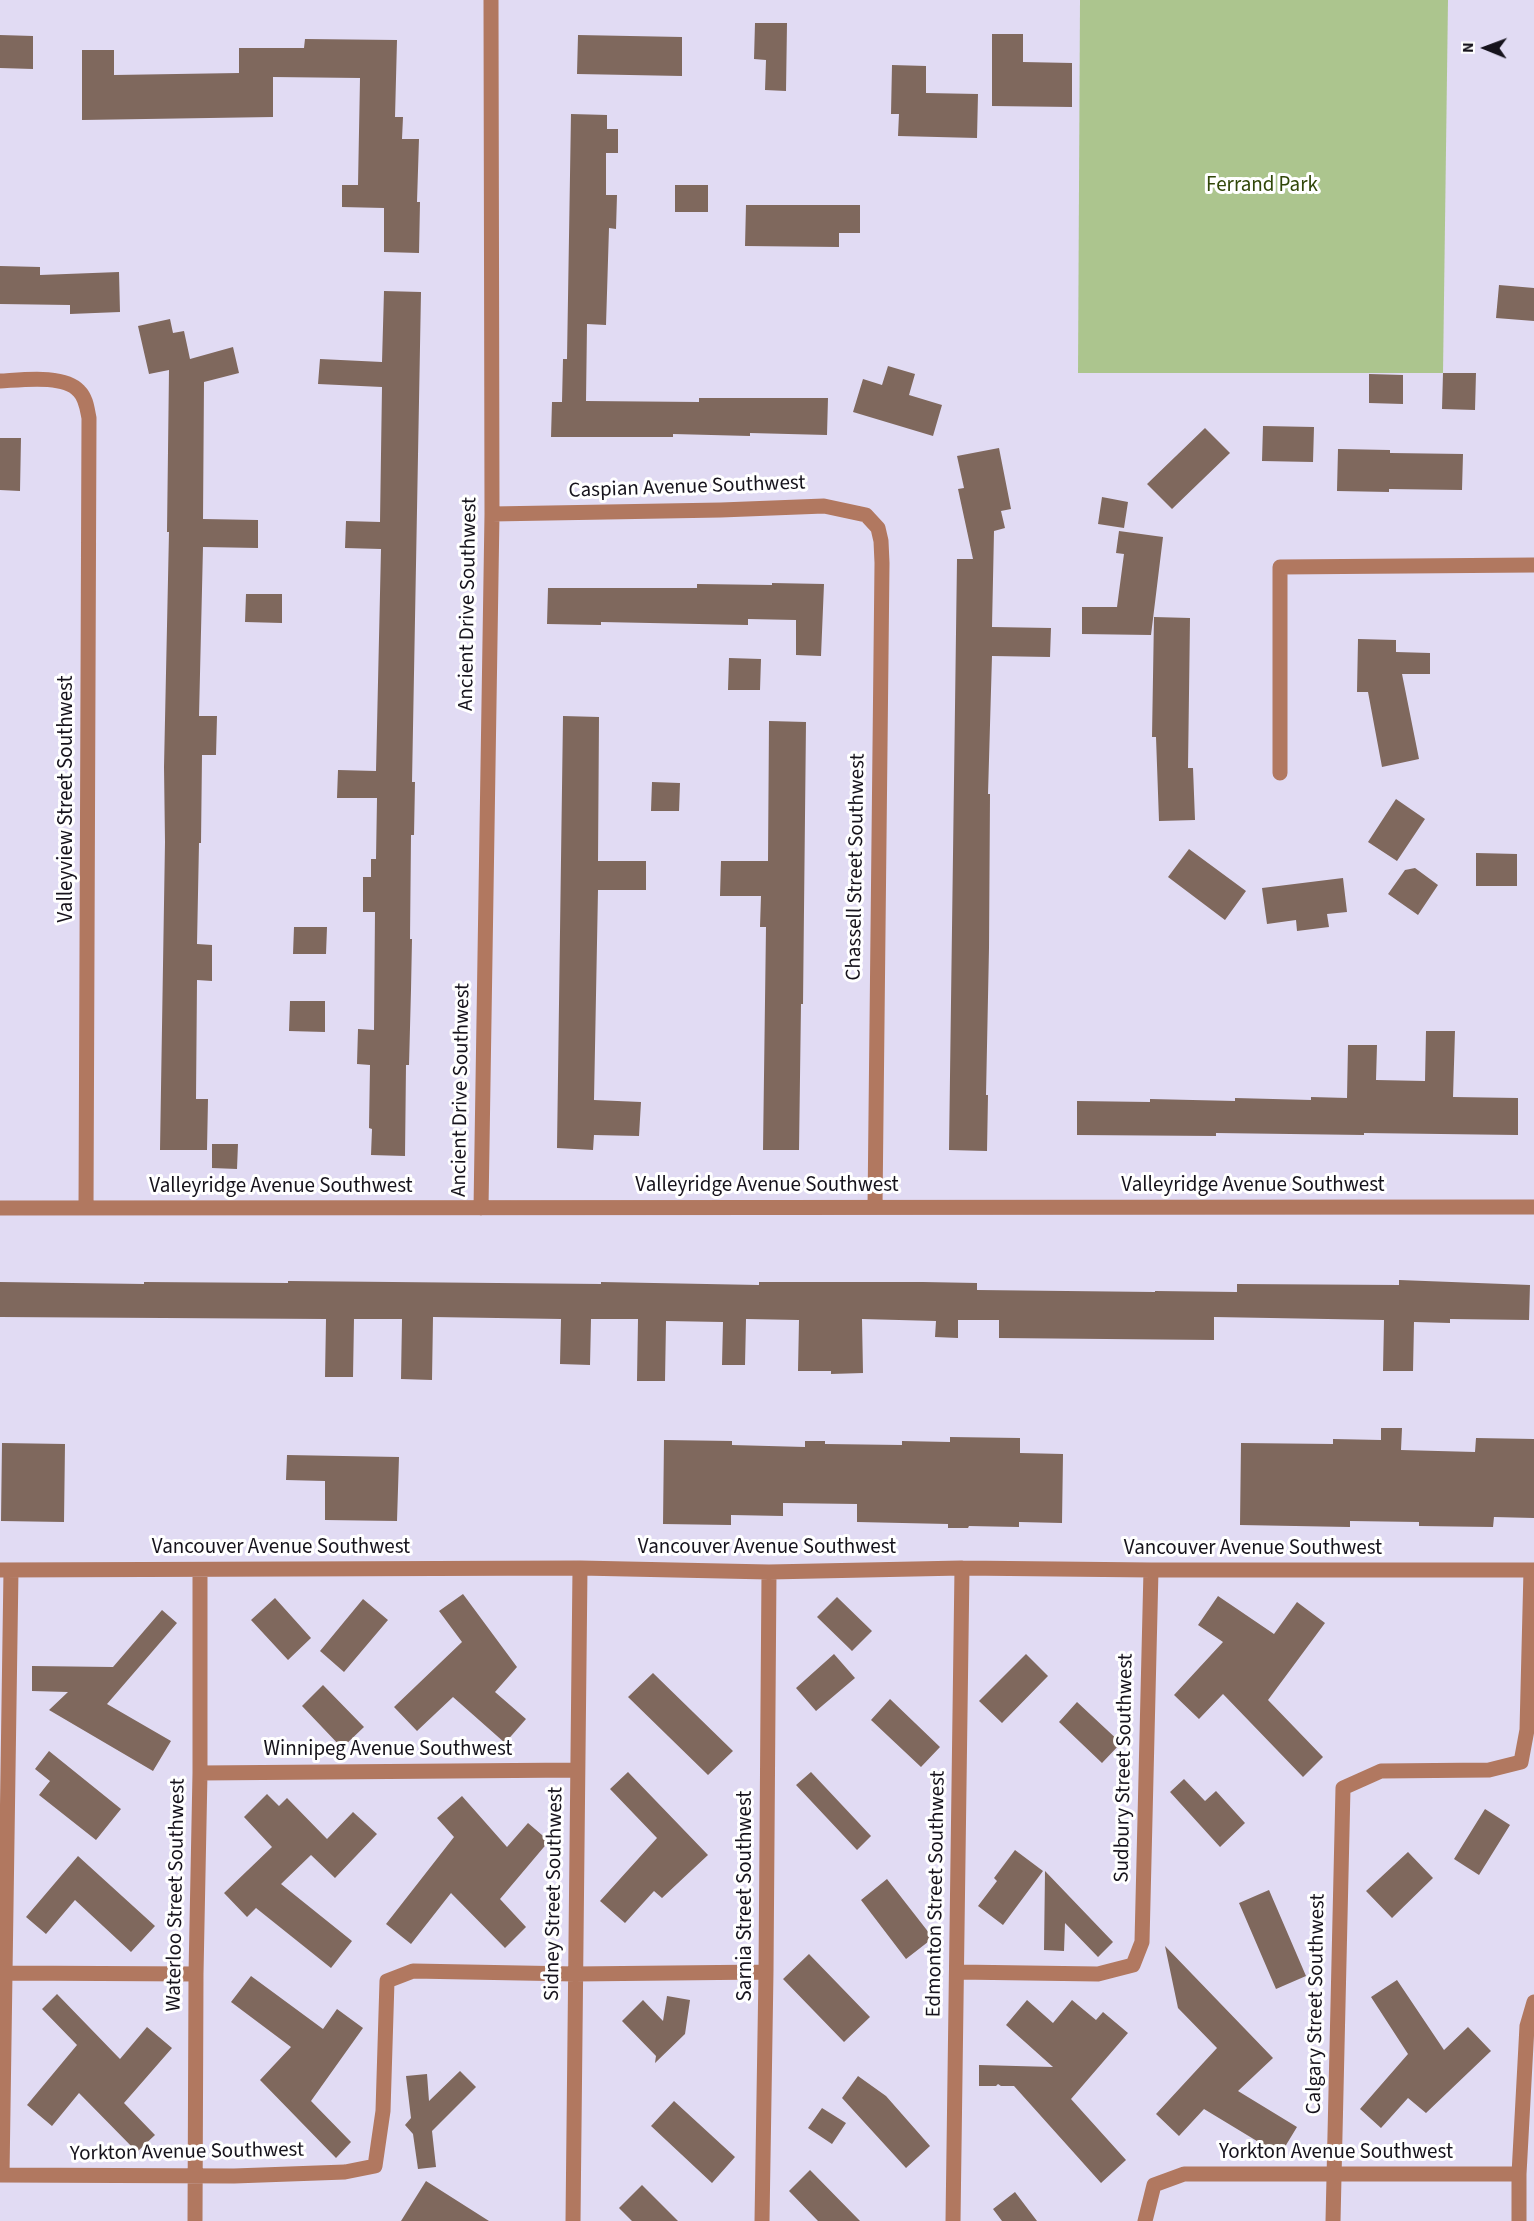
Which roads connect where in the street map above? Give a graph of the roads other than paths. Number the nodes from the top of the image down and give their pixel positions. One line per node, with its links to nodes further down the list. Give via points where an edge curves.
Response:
1 (491, 0): 3 (street, Ancient Drive Southwest)
2 (0, 381): 10 (street, Valleyview Street Southwest, via 57,380 74,386 86,403 90,435)
3 (492, 514): 4 (street, Caspian Avenue Southwest, via 824,506 866,515); 11 (street, Ancient Drive Southwest)
4 (878, 528): 7 (street, Chassell Street Southwest, via 882,563)
5 (1534, 565): 6 (street, via 1280,567)
6 (1280, 773)
7 (874, 1207): 8 (street, Valleyridge Avenue Southwest); 11 (street, Valleyridge Avenue Southwest)
8 (1534, 1207)
9 (0, 1208): 10 (street, Valleyridge Avenue Southwest)
10 (86, 1208): 11 (street, Valleyridge Avenue Southwest)
11 (481, 1208)
12 (580, 1568): 15 (street, Vancouver Avenue Southwest); 18 (street, Vancouver Avenue Southwest); 19 (street, Sidney Street Southwest)
13 (962, 1568): 16 (street, Vancouver Avenue Southwest); 18 (street, Vancouver Avenue Southwest); 22 (street, Edmonton Street Southwest)
14 (6, 1570): 15 (street, Vancouver Avenue Southwest); 23 (street)
15 (200, 1570): 20 (street, Waterloo Street Southwest)
16 (1151, 1570): 17 (street, Vancouver Avenue Southwest); 22 (street, Sudbury Street Southwest, via 1142,1942 1133,1965 1098,1974)
17 (1533, 1570): 27 (street, Calgary Street Southwest, via 1527,1730 1521,1762 1489,1770 1382,1771 1343,1788)
18 (769, 1572): 21 (street, Sarnia Street Southwest)
19 (577, 1770): 20 (street, Winnipeg Avenue Southwest); 25 (street, Sidney Street Southwest)
20 (200, 1773): 24 (street, Waterloo Street Southwest)
21 (766, 1972): 25 (street); 33 (street, Sarnia Street Southwest)
22 (958, 1972): 34 (street, Edmonton Street Southwest)
23 (6, 1973): 24 (street); 29 (street)
24 (196, 1974): 30 (street, Waterloo Street Southwest)
25 (575, 1974): 30 (street, Yorkton Avenue Southwest, via 413,1971 387,1981 383,2111 375,2166 345,2172); 32 (street, Sidney Street Southwest)
26 (1534, 2002): 28 (street, via 1527,2026)
27 (1334, 2173): 28 (street, Yorkton Avenue Southwest); 35 (street, Yorkton Avenue Southwest, via 1184,2174 1154,2185); 36 (street, Calgary Street Southwest)
28 (1519, 2174): 37 (street)
29 (1, 2175): 30 (street, Yorkton Avenue Southwest)
30 (195, 2176): 31 (street, Waterloo Street Southwest)
31 (195, 2221)
32 (573, 2221)
33 (762, 2221)
34 (953, 2221)
35 (1145, 2221)
36 (1333, 2221)
37 (1519, 2221)

